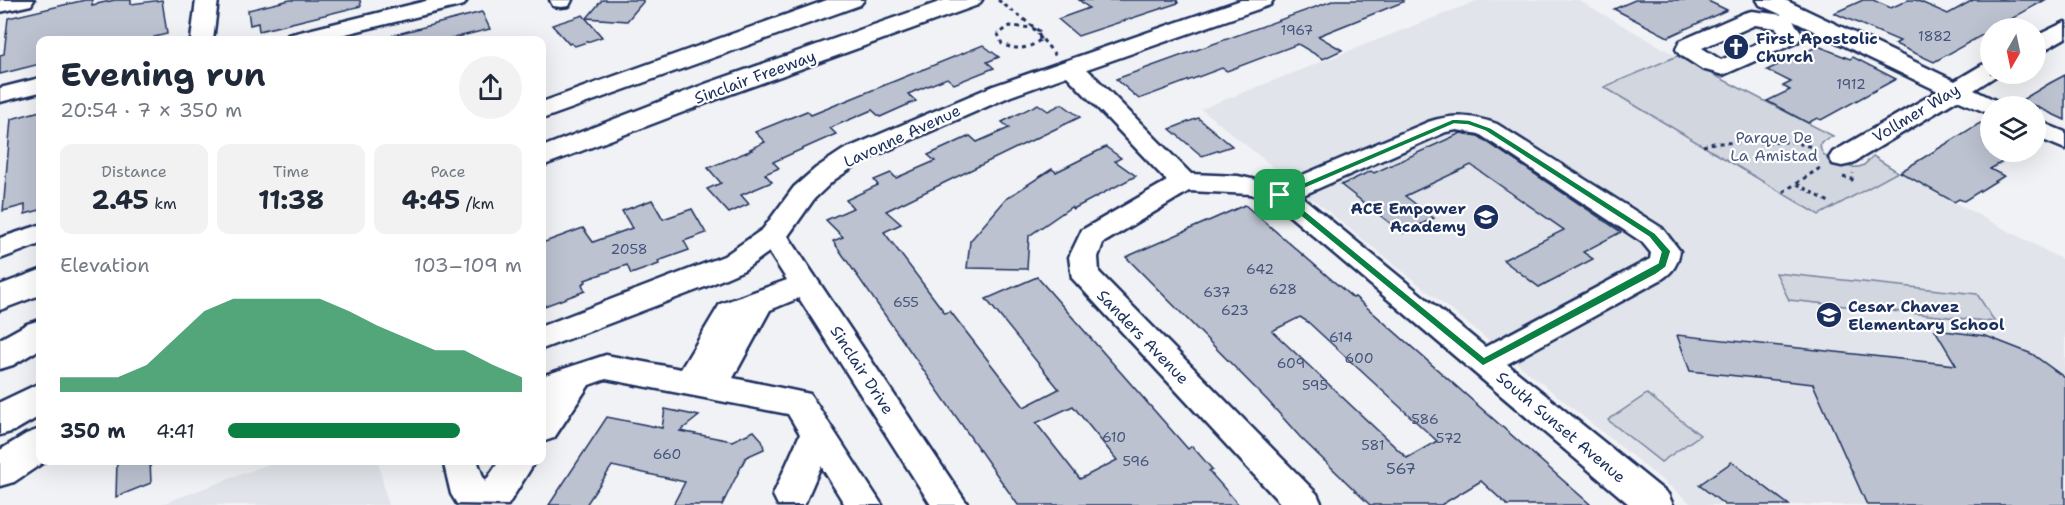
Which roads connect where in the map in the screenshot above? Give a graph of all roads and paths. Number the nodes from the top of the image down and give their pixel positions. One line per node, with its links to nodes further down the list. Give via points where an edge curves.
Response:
1 (23, 0): 9 (street)
2 (207, 0): 12 (street)
3 (456, 0): 11 (street)
4 (851, 0): 21 (highway)
5 (969, 0): 26 (highway, Sinclair Freeway, via 718,89)
6 (998, 0): 15 (path, bridge, via 1031,24 1039,31 1040,34 1041,37 1037,44 1026,48 1002,45 998,39 1001,30 1026,26 1033,28 1042,36)
7 (1262, 0): 15 (street, Lavonne Avenue)
8 (1768, 0): 18 (street, via 1792,19)
9 (0, 5)
10 (2065, 29): 14 (street)
11 (346, 34): 13 (street)
12 (203, 36)
13 (329, 36)
14 (2046, 39)
15 (1064, 61): 28 (street); 34 (street, Lavonne Avenue, via 852,156 804,193)
16 (1980, 76): 18 (street, Vollmer Way)
17 (36, 86): 19 (street)
18 (1955, 90): 20 (street); 27 (street, Vollmer Way)
19 (0, 95)
20 (1980, 101)
21 (546, 110)
22 (2046, 132): 23 (street)
23 (2065, 141)
24 (1703, 146): 25 (path, via 1792,142)
25 (1812, 147)
26 (546, 155)
27 (1835, 160): 29 (path)
28 (1184, 183): 31 (street, South Sunset Avenue, via 1254,186); 57 (street, Sanders Avenue, via 1092,237 1083,251 1082,265 1087,278)
29 (1797, 184): 30 (path); 32 (path)
30 (1783, 192)
31 (1280, 195): 42 (street, South Sunset Avenue); 42 (street, via 1437,127 1469,122 1488,129 1652,235 1666,251 1663,264 1652,272)
32 (1830, 202)
33 (36, 236): 35 (street)
34 (772, 236): 37 (street, Sinclair Drive); 40 (street, Lavonne Avenue, via 734,263 705,276)
35 (0, 249)
36 (36, 284): 38 (highway)
37 (805, 284): 44 (street, via 757,304); 56 (street, Sinclair Drive)
38 (0, 298)
39 (36, 335): 41 (highway)
40 (546, 336)
41 (0, 355)
42 (1483, 362): 58 (street, South Sunset Avenue)
43 (579, 374): 44 (street, via 606,367); 45 (street); 48 (street)
44 (700, 385): 49 (street, via 798,403)
45 (546, 386)
46 (36, 400): 47 (highway)
47 (0, 420)
48 (546, 423)
49 (818, 432): 54 (street); 55 (street)
50 (36, 448): 53 (highway)
51 (461, 465): 52 (street, via 469,494 493,499)
52 (516, 465)
53 (0, 470)
54 (791, 495)
55 (864, 505)
56 (950, 505)
57 (1304, 505)
58 (1654, 505)

